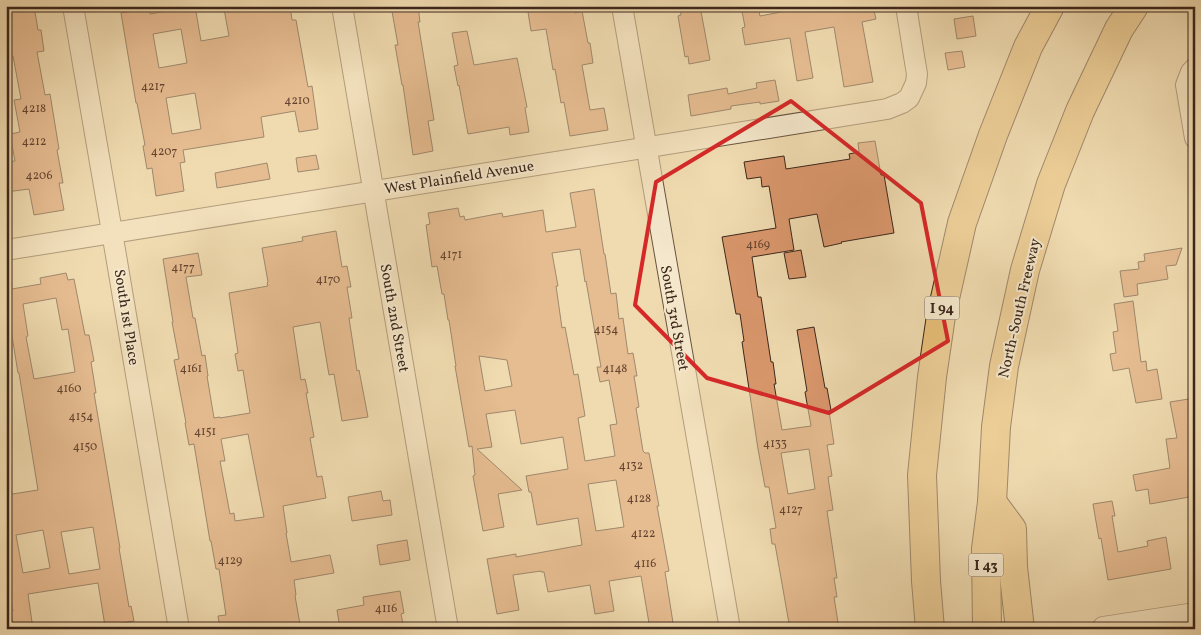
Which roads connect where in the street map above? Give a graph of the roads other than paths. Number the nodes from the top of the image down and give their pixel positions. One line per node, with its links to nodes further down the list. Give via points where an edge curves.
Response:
1 (73, 6): 11 (street, South 1st Place)
2 (342, 6): 10 (street, South 2nd Street)
3 (622, 6): 9 (street, South 3rd Street)
4 (906, 6): 9 (street, West Plainfield Avenue, via 916,83 909,98 902,103 887,109)
5 (1050, 6): 19 (highway, I 94, via 1028,47 962,223 941,316 922,475)
6 (1134, 6): 13 (highway, North-South Freeway, via 1119,29 1080,111 1051,184 1025,270 1004,366 996,427)
7 (1193, 70): 8 (street, via 1186,85)
8 (1195, 138)
9 (646, 147): 10 (street, West Plainfield Avenue); 18 (street, South 3rd Street)
10 (373, 191): 11 (street, West Plainfield Avenue); 17 (street, South 2nd Street)
11 (112, 232): 12 (street, West Plainfield Avenue); 16 (street, South 1st Place)
12 (6, 250)
13 (992, 502): 20 (highway, North-South Freeway / I 43, via 986,549); 21 (highway, via 1012,529)
14 (1195, 613): 15 (street)
15 (1102, 627)
16 (179, 629)
17 (448, 629)
18 (730, 629)
19 (930, 629)
20 (987, 629)
21 (1020, 629)

